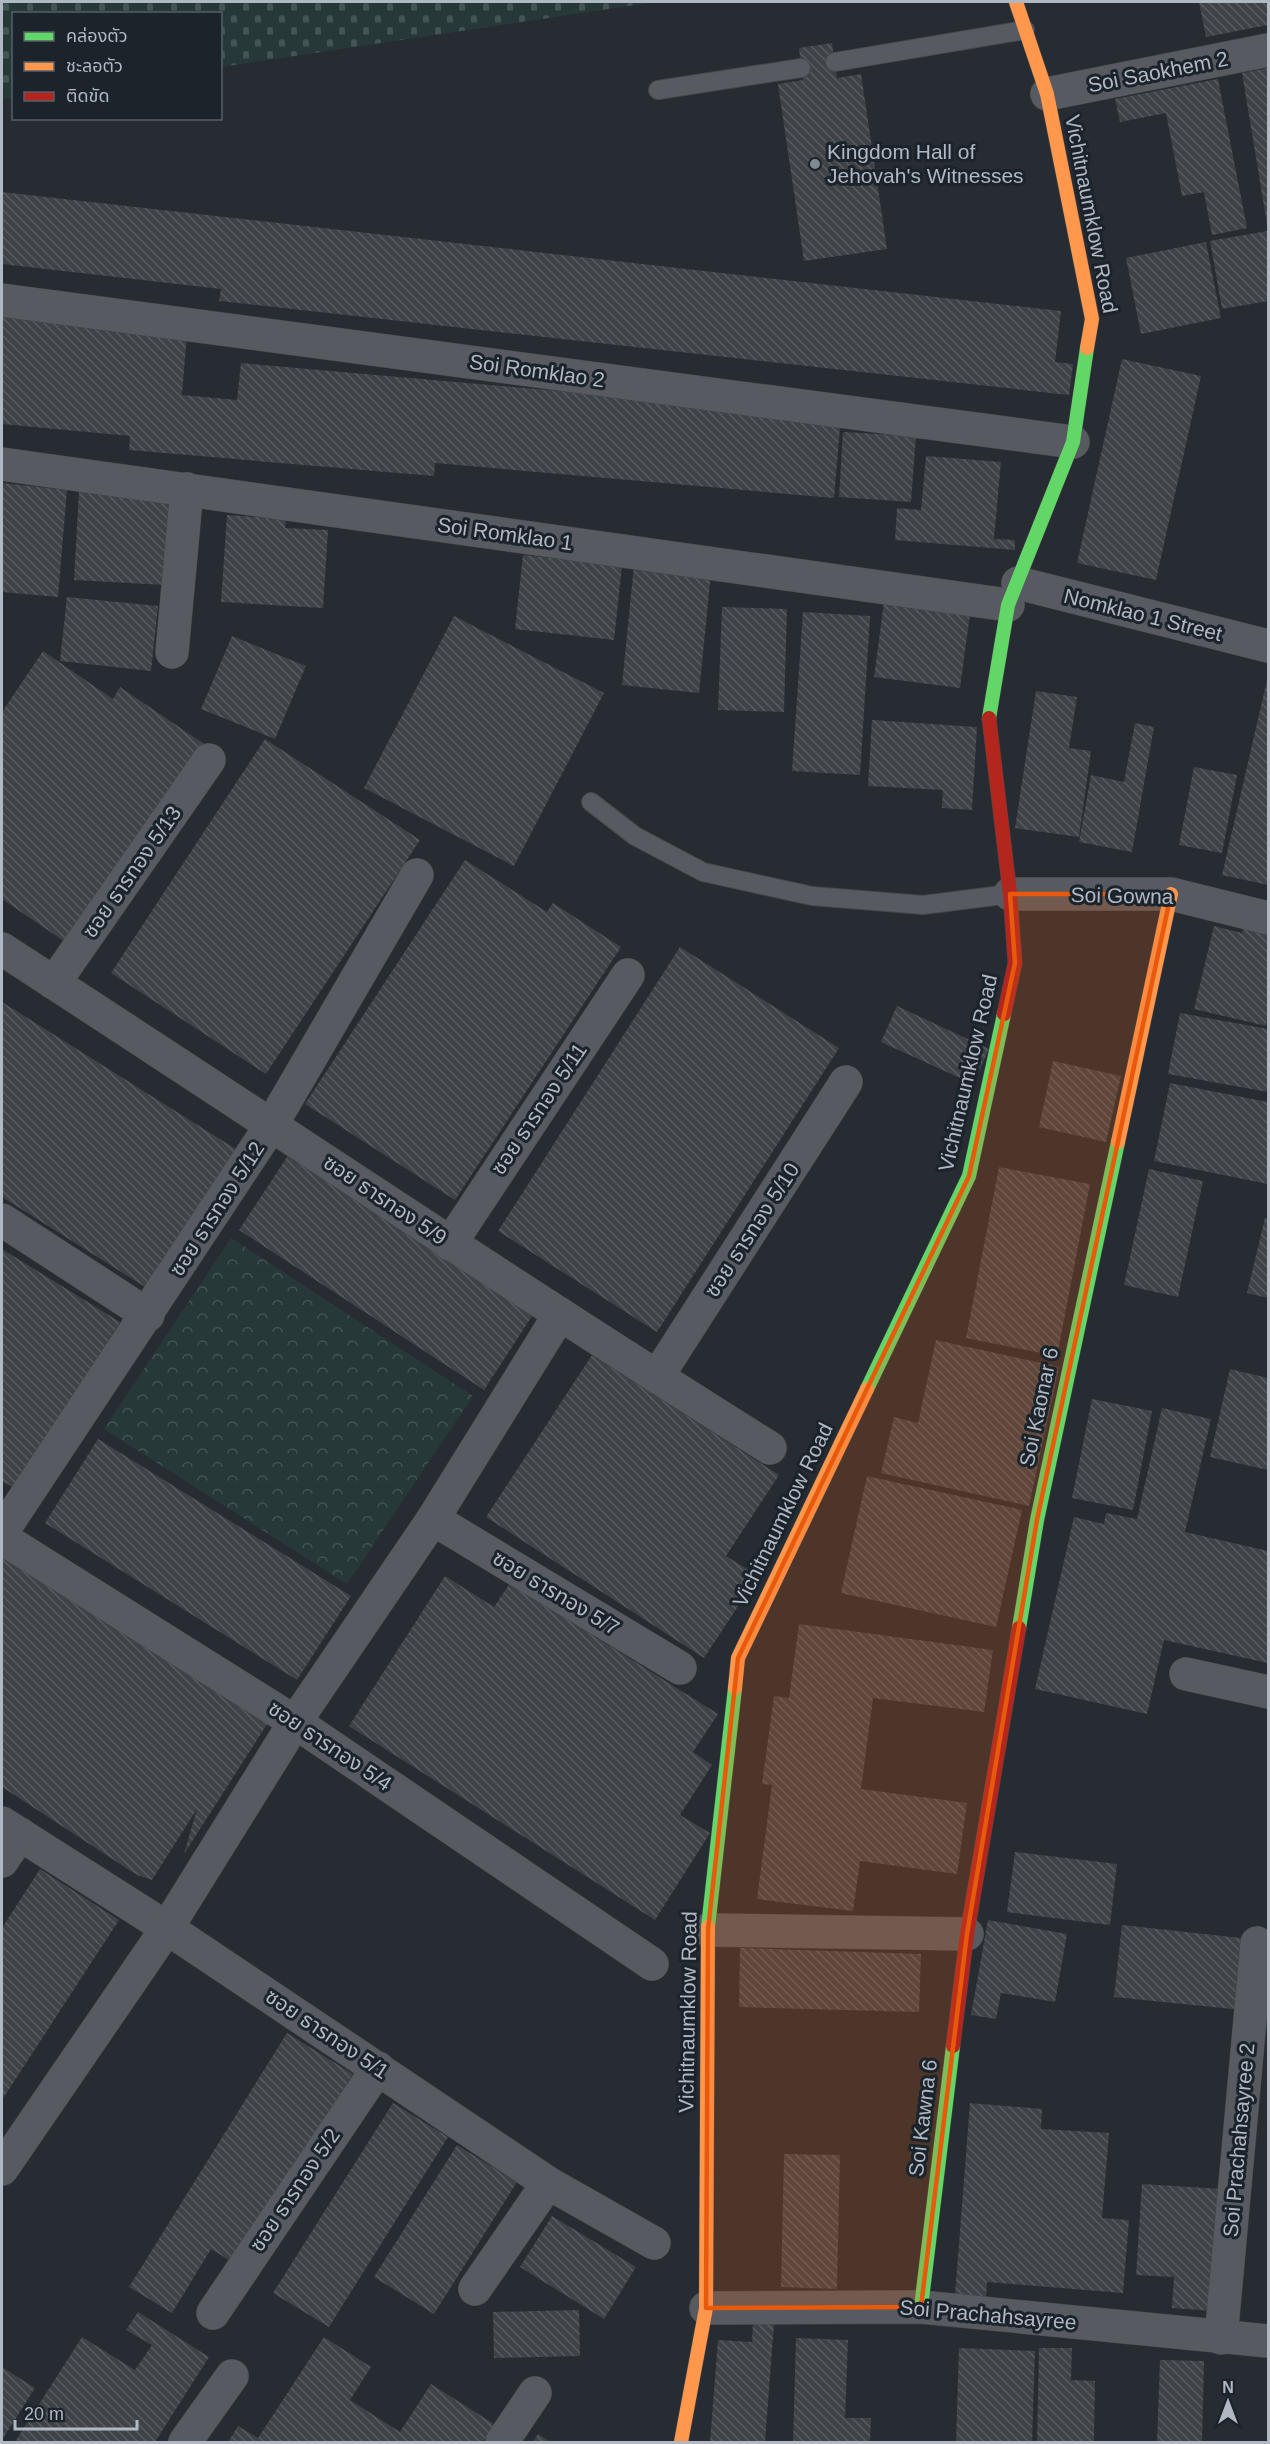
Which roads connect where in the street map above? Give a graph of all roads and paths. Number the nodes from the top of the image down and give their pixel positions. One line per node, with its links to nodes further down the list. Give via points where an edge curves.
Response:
1 (1016, 2): 2 (street, Vichitnaumklow Road)
2 (1025, 30): 4 (lane); 7 (street, Vichitnaumklow Road)
3 (1269, 50): 7 (street, Soi Saokhem 2)
4 (836, 62)
5 (801, 68): 6 (lane)
6 (658, 90)
7 (1047, 94): 9 (street, Vichitnaumklow Road, via 1092,319)
8 (2, 300): 9 (street, Soi Romklao 2)
9 (1073, 442): 12 (street, Vichitnaumklow Road)
10 (2, 464): 11 (street, Soi Romklao 1)
11 (187, 489): 12 (street, Soi Romklao 1); 14 (street)
12 (1013, 594): 13 (street, Nomklao 1 Street); 18 (street, Vichitnaumklow Road, via 989,721)
13 (1269, 646)
14 (171, 652)
15 (209, 760): 23 (street, ซอย ธารทอง 5/13)
16 (591, 802): 18 (lane, via 635,836 703,872 812,896 923,905)
17 (417, 875): 25 (street, ซอย ธารทอง 5/12)
18 (1010, 894): 19 (street, Soi Gowna); 42 (street, Vichitnaumklow Road, via 1015,963 969,1176 738,1658)
19 (1171, 894): 20 (street, Soi Gowna); 43 (street, Soi Kaonar 6, via 1036,1520)
20 (1269, 918)
21 (2, 949): 23 (street, ซอย ธารทอง 5/9)
22 (628, 975): 27 (street, ซอย ธารทอง 5/11)
23 (54, 983): 25 (street, ซอย ธารทอง 5/9)
24 (846, 1082): 30 (street, ซอย ธารทอง 5/10)
25 (272, 1124): 27 (street, ซอย ธารทอง 5/9); 29 (street, ซอย ธารทอง 5/12)
26 (2, 1220): 29 (street)
27 (450, 1244): 28 (street, ซอย ธารทอง 5/9)
28 (560, 1314): 30 (street, ซอย ธารทอง 5/9); 32 (street)
29 (148, 1315): 33 (street, ซอย ธารทอง 5/12)
30 (657, 1377): 31 (street, ซอย ธารทอง 5/9)
31 (770, 1448)
32 (433, 1519): 35 (street, ซอย ธารทอง 5/7); 38 (street)
33 (2, 1533)
34 (2, 1538): 38 (street, ซอย ธารทอง 5/4)
35 (680, 1668)
36 (1186, 1674): 37 (street)
37 (1269, 1692)
38 (295, 1722): 41 (street); 45 (street, ซอย ธารทอง 5/4)
39 (11, 1828): 40 (street); 41 (street, ซอย ธารทอง 5/1)
40 (2, 1861)
41 (167, 1928): 46 (street, ซอย ธารทอง 5/1); 47 (street)
42 (708, 1930): 43 (street); 52 (street, Vichitnaumklow Road)
43 (967, 1934): 51 (street, Soi Kawna 6)
44 (1257, 1943): 54 (street, Soi Prachahsayree 2)
45 (652, 1964)
46 (378, 2068): 48 (street, ซอย ธารทอง 5/1); 53 (street, ซอย ธารทอง 5/2)
47 (2, 2169)
48 (548, 2183): 49 (street, ซอย ธารทอง 5/1); 50 (street)
49 (654, 2243)
50 (475, 2289)
51 (921, 2307): 52 (street, Soi Prachahsayree); 54 (street, Soi Prachahsayree)
52 (706, 2308): 60 (street, Vichitnaumklow Road)
53 (213, 2313)
54 (1221, 2338): 55 (street, Soi Prachahsayree)
55 (1269, 2341)
56 (232, 2376): 58 (street)
57 (535, 2393): 59 (street)
58 (185, 2442)
59 (502, 2442)
60 (681, 2442)

